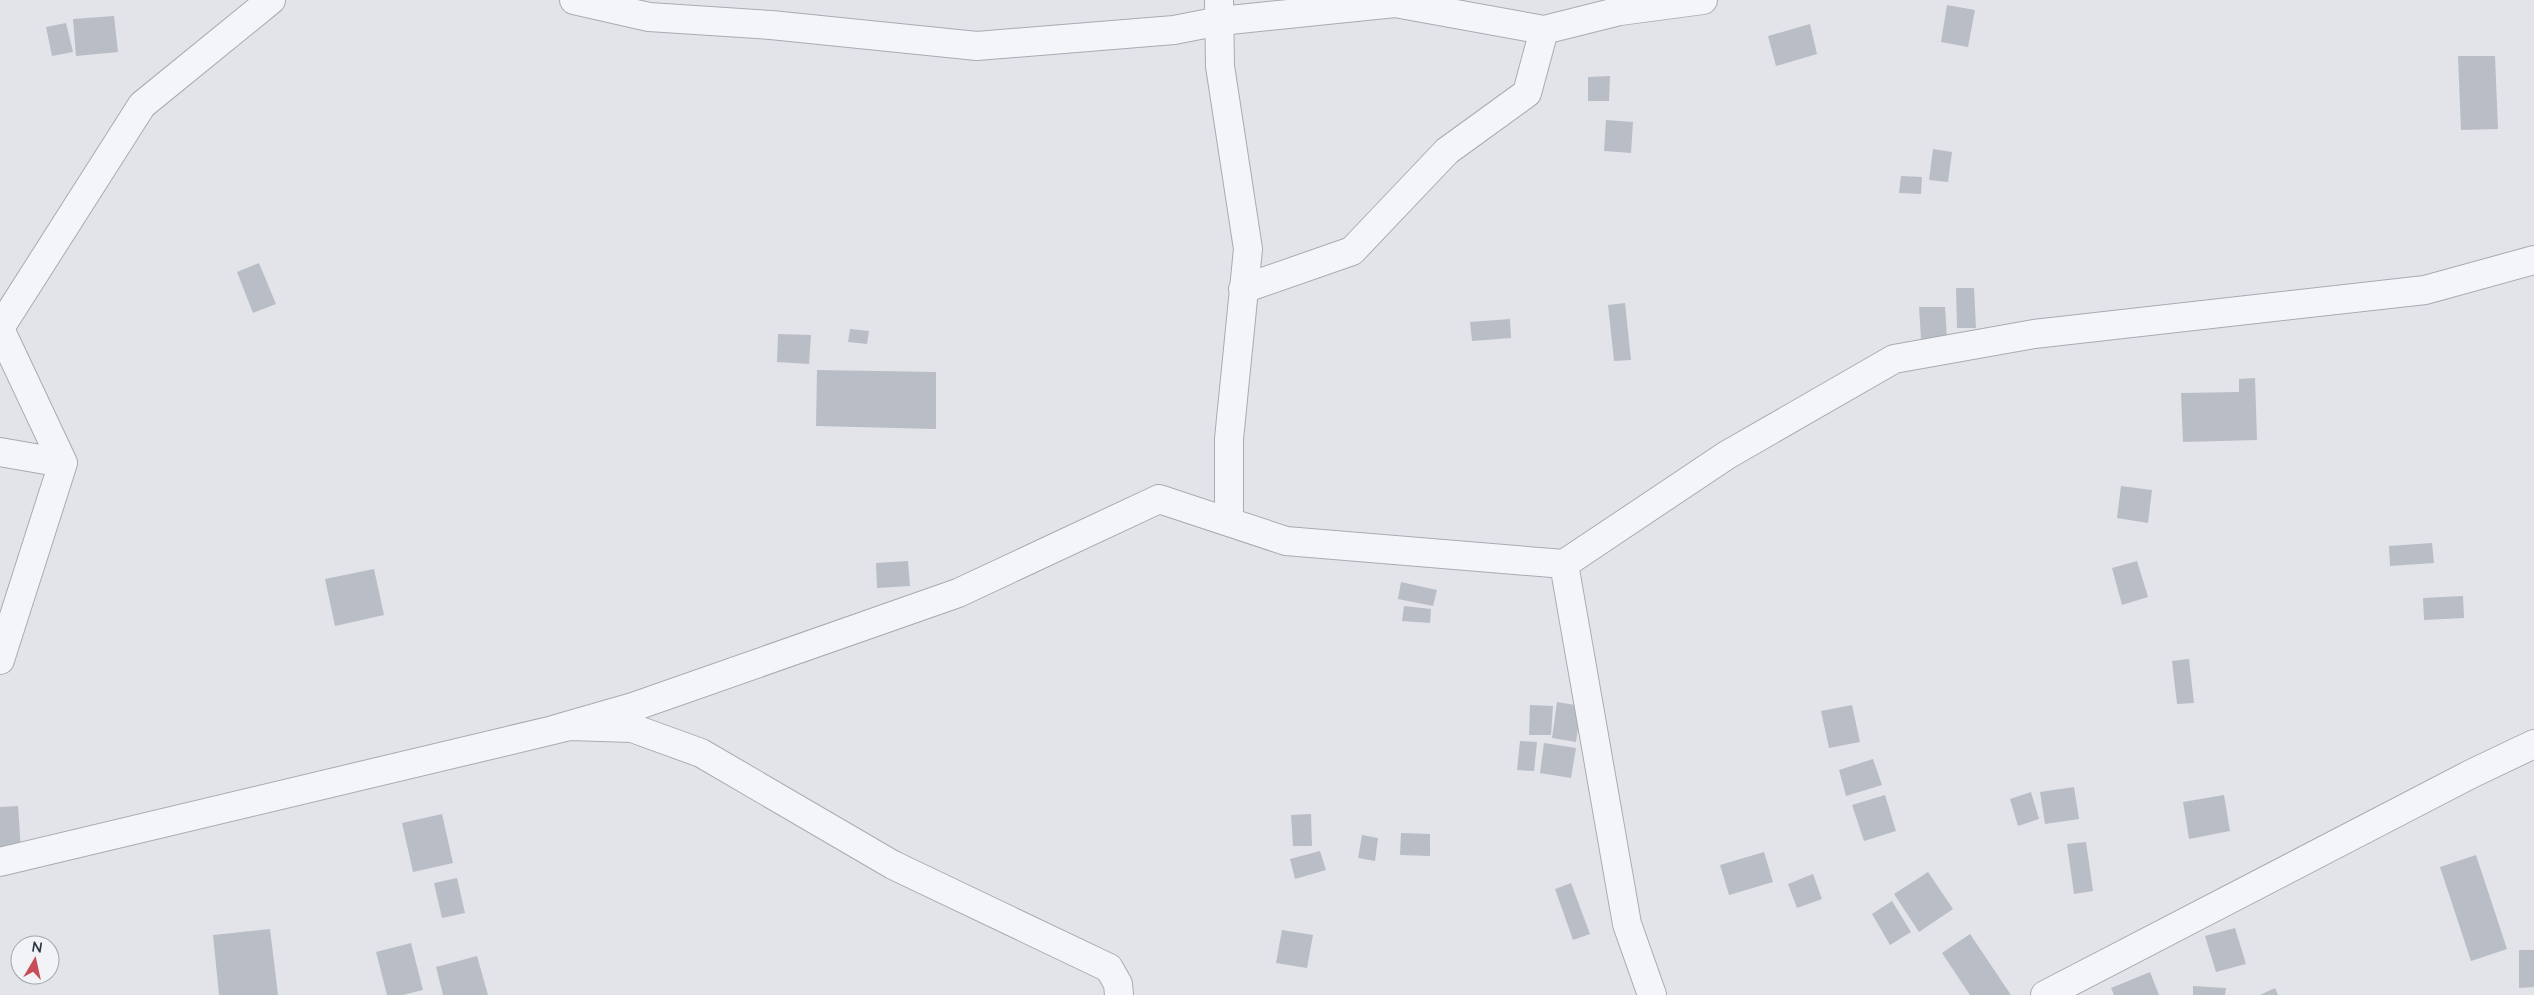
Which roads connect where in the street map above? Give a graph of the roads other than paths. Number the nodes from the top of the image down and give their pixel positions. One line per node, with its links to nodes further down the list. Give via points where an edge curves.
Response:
1 (272, 0): 8 (street, via 142,105)
2 (574, 0): 4 (street, via 649,17 771,25 977,46 1174,30)
3 (1703, 0): 5 (street, via 1620,12)
4 (1220, 11): 5 (street, via 1395,3); 7 (street, via 1220,66 1248,249)
5 (1544, 30): 7 (street, via 1527,93 1447,151 1352,251)
6 (2534, 260): 12 (street, via 2425,290 2034,334 1894,358 1728,455)
7 (1244, 289): 11 (street, via 1229,439)
8 (0, 329): 10 (street)
9 (0, 452): 10 (street)
10 (63, 463): 13 (street)
11 (1229, 522): 12 (street, via 1286,541); 14 (street, via 1159,499 958,593 633,707)
12 (1564, 564): 18 (street, via 1627,924)
13 (0, 660)
14 (552, 730): 16 (street); 17 (street, via 570,726 632,728 702,753 893,865 1110,968)
15 (2534, 744): 19 (street)
16 (0, 862)
17 (1120, 995)
18 (1652, 995)
19 (2045, 995)

